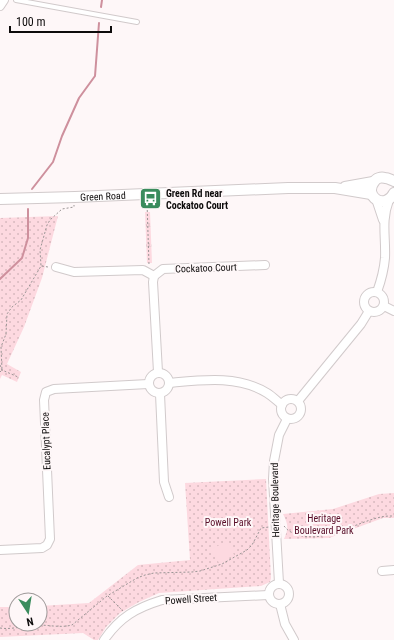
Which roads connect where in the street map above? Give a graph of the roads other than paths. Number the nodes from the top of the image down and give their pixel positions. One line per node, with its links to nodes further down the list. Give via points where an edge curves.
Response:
1 (4, 0): 3 (street)
2 (16, 0): 4 (lane)
3 (0, 6)
4 (137, 22)
5 (373, 182): 6 (street, Green Road, via 384,177); 7 (street, Green Road); 10 (street, via 371,186)
6 (393, 183)
7 (335, 188): 10 (street, Green Road); 12 (street, Green Road)
8 (0, 194): 12 (street, Green Road)
9 (393, 195): 10 (street, Green Road, via 382,201); 13 (street, via 385,209)
10 (374, 197): 13 (street)
11 (0, 198): 12 (street, Green Road)
12 (15, 198)
13 (384, 223): 17 (street, via 384,270)
14 (265, 265): 16 (street, Cockatoo Court, via 163,269)
15 (56, 267): 16 (street, Cockatoo Court, via 74,272 143,270)
16 (150, 274): 21 (street, via 153,282)
17 (378, 292): 18 (street, via 385,299); 19 (street, via 370,292 365,296 365,306)
18 (384, 306): 19 (street, via 379,311); 20 (street)
19 (369, 311): 25 (street)
20 (394, 311)
21 (158, 372): 22 (street, via 168,377); 23 (street, via 152,375)
22 (169, 383): 24 (street, via 168,388); 26 (street, via 198,380 233,381 267,393)
23 (148, 384): 24 (street, via 153,392); 29 (street, Eucalypt Place, via 54,389 46,392 44,400 50,539 42,548)
24 (160, 394): 28 (street, via 164,482)
25 (298, 401): 26 (street, via 289,399); 27 (street, via 302,409 300,416)
26 (282, 405): 27 (street, via 281,411)
27 (287, 419): 32 (street, Heritage Boulevard, via 279,435 273,479)
28 (169, 497)
29 (0, 550)
30 (394, 570): 31 (street)
31 (382, 571)
32 (278, 583): 33 (street, via 270,588); 34 (street, via 285,585 290,595)
33 (268, 595): 34 (street, via 271,600); 35 (street, Powell Street, via 162,600 128,615 111,629)
34 (280, 604): 36 (street, via 285,624)
35 (104, 640)
36 (294, 640)

